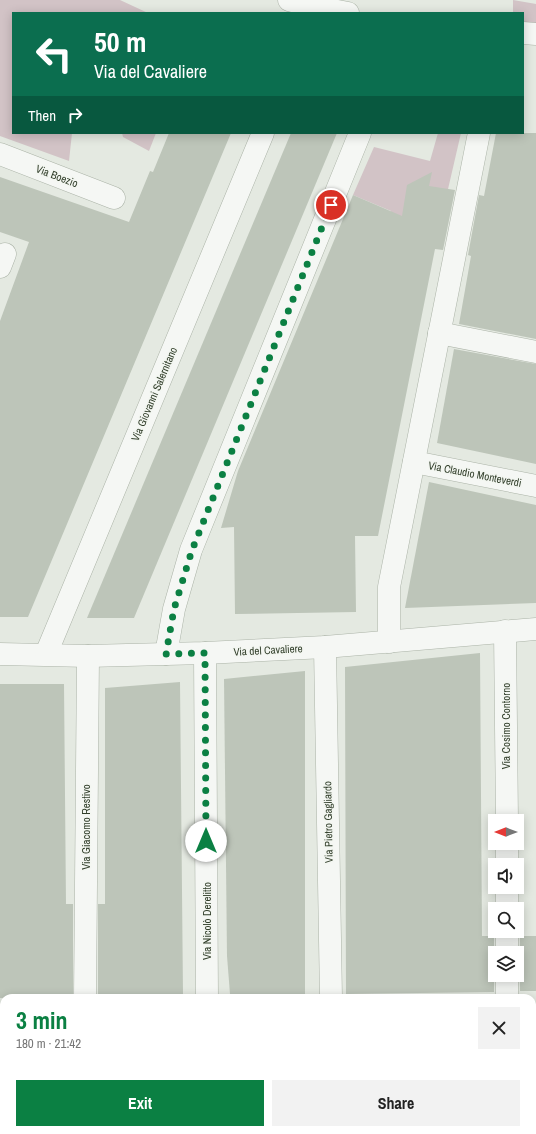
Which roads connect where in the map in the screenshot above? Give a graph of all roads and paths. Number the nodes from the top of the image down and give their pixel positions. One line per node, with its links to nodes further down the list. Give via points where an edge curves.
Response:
1 (289, 0): 2 (street)
2 (316, 7): 3 (street)
3 (343, 12)
4 (524, 33): 5 (street)
5 (536, 34)
6 (263, 134): 21 (street, Via Giovanni Salernitano)
7 (360, 134): 22 (street, via 192,550 174,609)
8 (479, 134): 11 (street)
9 (0, 154): 10 (street, Via Boezio)
10 (114, 198)
11 (439, 333): 12 (street); 13 (street)
12 (536, 352)
13 (414, 462): 14 (street, Via Claudio Monteverdi); 17 (street, via 389,587)
14 (536, 486)
15 (536, 629): 16 (street, Via del Cavaliere)
16 (506, 632): 17 (street, Via del Cavaliere); 24 (street, Via Cosimo Contorno)
17 (389, 642): 18 (street, Via del Cavaliere)
18 (325, 647): 19 (street, Via del Cavaliere); 28 (street, Via Pietro Gagliardo)
19 (205, 653): 22 (street, Via del Cavaliere); 27 (street, Via Nicolò Derelitto)
20 (0, 654): 21 (street, Via del Cavaliere)
21 (46, 654): 23 (street, Via del Cavaliere)
22 (166, 654): 23 (street, Via del Cavaliere)
23 (88, 656): 26 (street, Via Giacomo Restivo)
24 (506, 814)
25 (507, 982): 29 (street)
26 (85, 994)
27 (207, 994)
28 (331, 994)
29 (508, 994)

